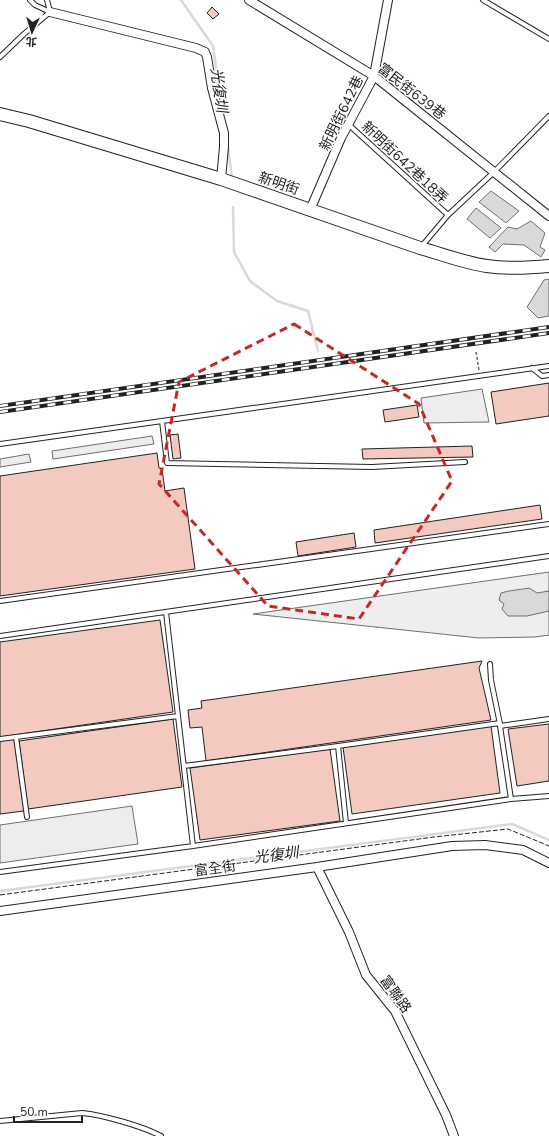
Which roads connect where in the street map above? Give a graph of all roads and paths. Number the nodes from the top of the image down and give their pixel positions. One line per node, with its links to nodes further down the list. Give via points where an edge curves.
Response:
1 (30, 0): 6 (lane)
2 (47, 0): 6 (lane)
3 (249, 0): 9 (street, 富民街639巷)
4 (388, 0): 9 (street, 新明街642巷)
5 (483, 0): 7 (lane)
6 (50, 12): 8 (lane); 14 (street, via 205,52 224,133)
7 (549, 39)
8 (0, 57)
9 (374, 76): 12 (street, 新明街642巷); 13 (street, 富民街639巷)
10 (0, 114): 14 (street, 新明街, via 29,120)
11 (549, 116): 13 (lane)
12 (348, 124): 15 (street, 新明街642巷); 16 (lane, 新明街642巷18弄)
13 (494, 172): 16 (lane); 17 (street, 富民街639巷)
14 (221, 180): 15 (street, 新明街)
15 (310, 210): 18 (street, 新明街)
16 (448, 215): 18 (lane)
17 (549, 216)
18 (420, 248): 19 (street, 新明街, via 486,266)
19 (549, 266)
20 (476, 352): 24 (path)
21 (549, 366): 22 (lane)
22 (531, 368): 23 (lane, via 542,376); 24 (lane)
23 (549, 375)
24 (480, 376): 25 (lane)
25 (162, 421): 26 (lane); 27 (lane, via 166,463 372,466)
26 (0, 444)
27 (465, 462)
28 (549, 524): 30 (lane)
29 (549, 556): 31 (lane)
30 (0, 601)
31 (166, 612): 32 (lane); 34 (lane)
32 (0, 636)
33 (490, 664): 36 (lane)
34 (178, 716): 37 (lane); 40 (lane)
35 (549, 719): 36 (lane)
36 (500, 725): 39 (lane); 42 (lane)
37 (16, 737): 38 (lane); 43 (lane)
38 (0, 739)
39 (338, 746): 40 (lane); 44 (lane)
40 (184, 766): 45 (lane)
41 (549, 796): 42 (lane)
42 (511, 799): 44 (lane)
43 (27, 817)
44 (346, 823): 45 (lane)
45 (193, 846): 48 (lane)
46 (549, 863): 47 (street, 富全街, via 523,850 485,844 452,846)
47 (317, 867): 49 (street, 富全街); 52 (street, 富聯路, via 349,932 366,975 395,1011)
48 (0, 872)
49 (0, 911)
50 (0, 1121): 51 (lane, via 93,1114)
51 (161, 1136)
52 (454, 1136)

